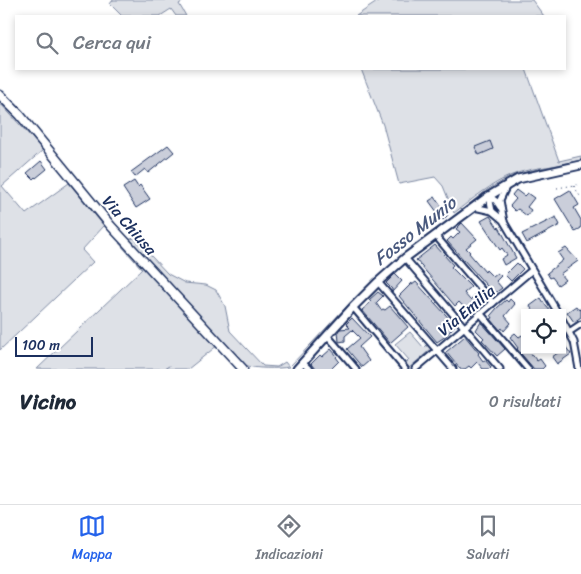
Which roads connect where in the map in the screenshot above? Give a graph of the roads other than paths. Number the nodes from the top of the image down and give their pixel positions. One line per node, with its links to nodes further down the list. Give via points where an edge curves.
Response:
1 (0, 95): 24 (main road, Via Chiusa, via 111,226)
2 (581, 165): 3 (street, via 529,175)
3 (508, 183): 4 (street); 6 (street, via 500,200)
4 (489, 196): 5 (street); 6 (street); 7 (street)
5 (474, 207): 7 (street); 9 (street)
6 (501, 208): 8 (street)
7 (492, 211): 8 (street)
8 (504, 222): 11 (street)
9 (435, 235): 10 (street); 13 (street)
10 (406, 258): 12 (street); 19 (street)
11 (532, 270): 13 (street, Via Emilia); 15 (street)
12 (378, 282): 14 (street); 22 (street)
13 (492, 303): 16 (street, Via Emilia)
14 (353, 307): 21 (street); 27 (street)
15 (556, 309)
16 (480, 313): 19 (street, Via Emilia); 31 (street)
17 (581, 324): 20 (street)
18 (566, 326): 20 (street)
19 (464, 327): 22 (street, Via Emilia); 30 (street)
20 (569, 332): 32 (street)
21 (327, 335): 23 (street); 26 (street)
22 (437, 351): 28 (street, Via Emilia); 29 (street)
23 (306, 366): 25 (street)
24 (243, 369)
25 (297, 369)
26 (356, 369)
27 (405, 369)
28 (416, 369)
29 (453, 369)
30 (500, 369)
31 (528, 369)
32 (579, 369)

